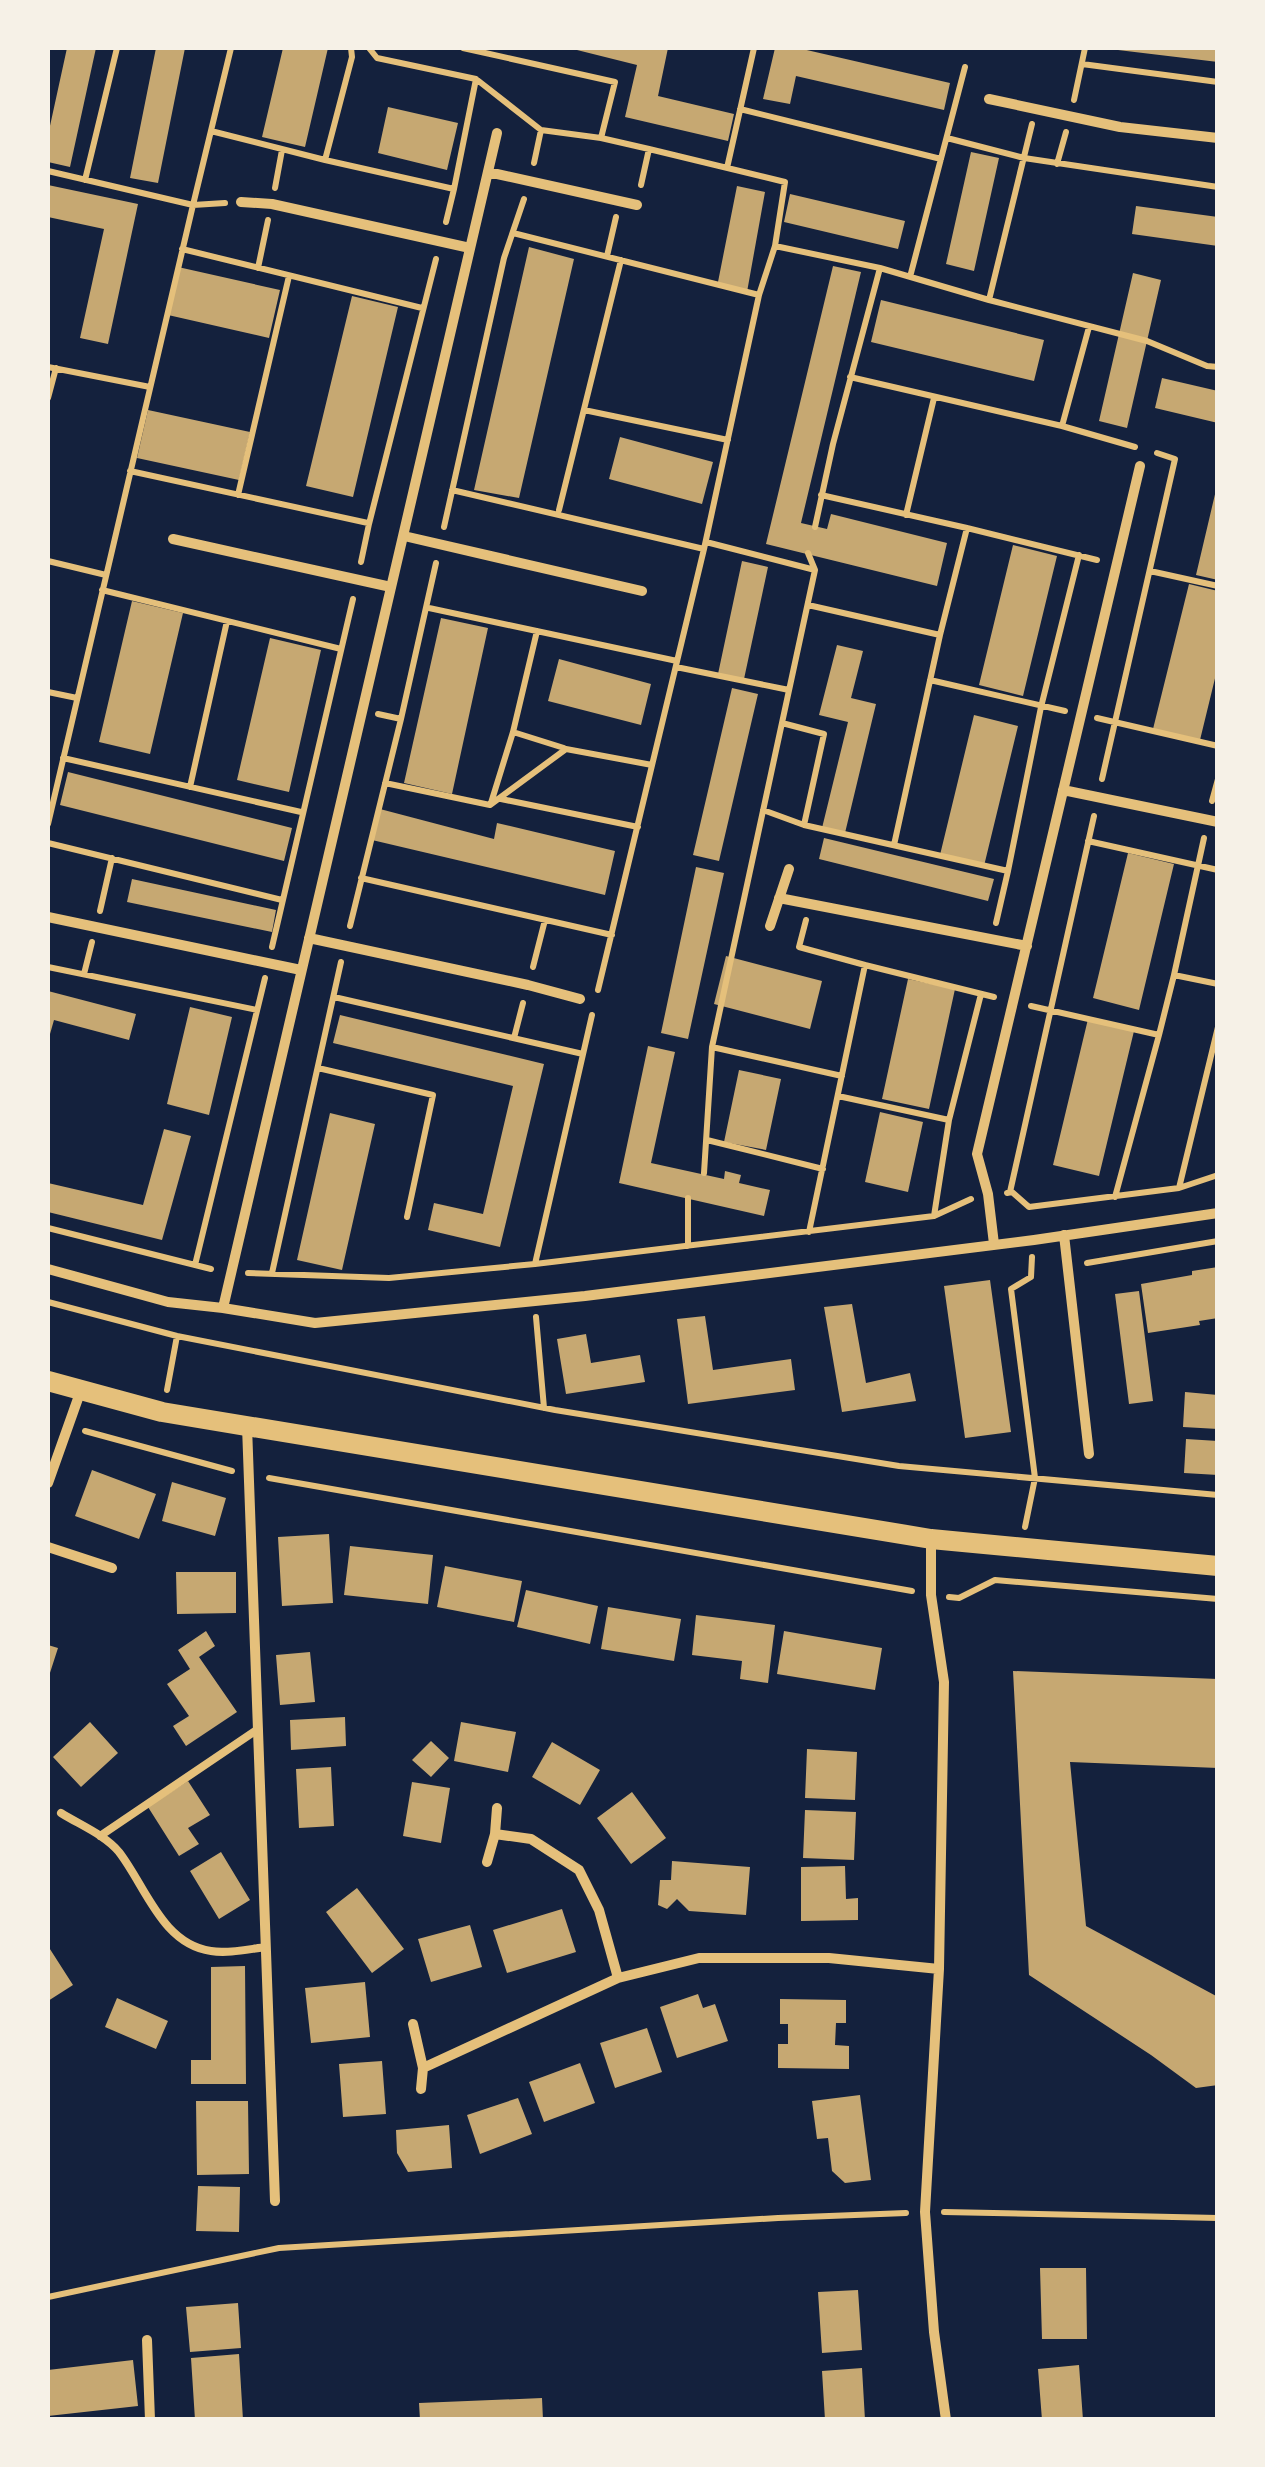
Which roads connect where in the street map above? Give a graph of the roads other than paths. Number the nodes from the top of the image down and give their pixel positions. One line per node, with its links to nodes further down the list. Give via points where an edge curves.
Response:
1 (989, 98): 3 (street, via 1120,127)
2 (497, 133): 4 (street)
3 (1218, 138)
4 (488, 172): 6 (street); 7 (street)
5 (241, 202): 7 (street)
6 (637, 205)
7 (470, 248): 9 (street)
8 (1140, 466): 13 (street)
9 (404, 536): 11 (street); 12 (street)
10 (173, 540): 11 (street)
11 (391, 587): 19 (street)
12 (642, 591)
13 (1063, 790): 14 (street); 20 (street)
14 (1213, 821)
15 (788, 868): 16 (street)
16 (779, 898): 18 (street); 20 (street)
17 (48, 916): 21 (street)
18 (770, 926)
19 (309, 938): 21 (street); 22 (street)
20 (1026, 946): 25 (street, via 977,1154)
21 (301, 970): 27 (street)
22 (580, 999)
23 (1218, 1212): 24 (street)
24 (1064, 1234): 25 (street); 31 (street)
25 (994, 1244): 27 (street, via 315,1323)
26 (48, 1269): 27 (street, via 168,1302)
27 (223, 1308)
28 (48, 1382): 29 (main road)
29 (82, 1390): 30 (main road); 32 (street)
30 (247, 1426): 33 (main road); 37 (street)
31 (1090, 1454)
32 (48, 1482)
33 (931, 1539): 35 (main road); 44 (street, via 931,1595 944,1682)
34 (48, 1546): 36 (street)
35 (1218, 1566)
36 (112, 1568)
37 (258, 1728): 41 (lane); 43 (street)
38 (497, 1808): 40 (street)
39 (61, 1814): 41 (lane)
40 (495, 1834): 42 (street); 45 (street, via 531,1839 579,1870 599,1910)
41 (100, 1836): 43 (lane, via 183,1942 213,1952)
42 (486, 1862)
43 (266, 1947): 49 (street)
44 (940, 1969): 45 (street, via 829,1958 699,1958); 52 (street, via 925,2212)
45 (618, 1978): 47 (street)
46 (413, 2024): 47 (street)
47 (423, 2068): 48 (street)
48 (421, 2090)
49 (275, 2201)
50 (147, 2340): 51 (street)
51 (150, 2420)
52 (946, 2420)

